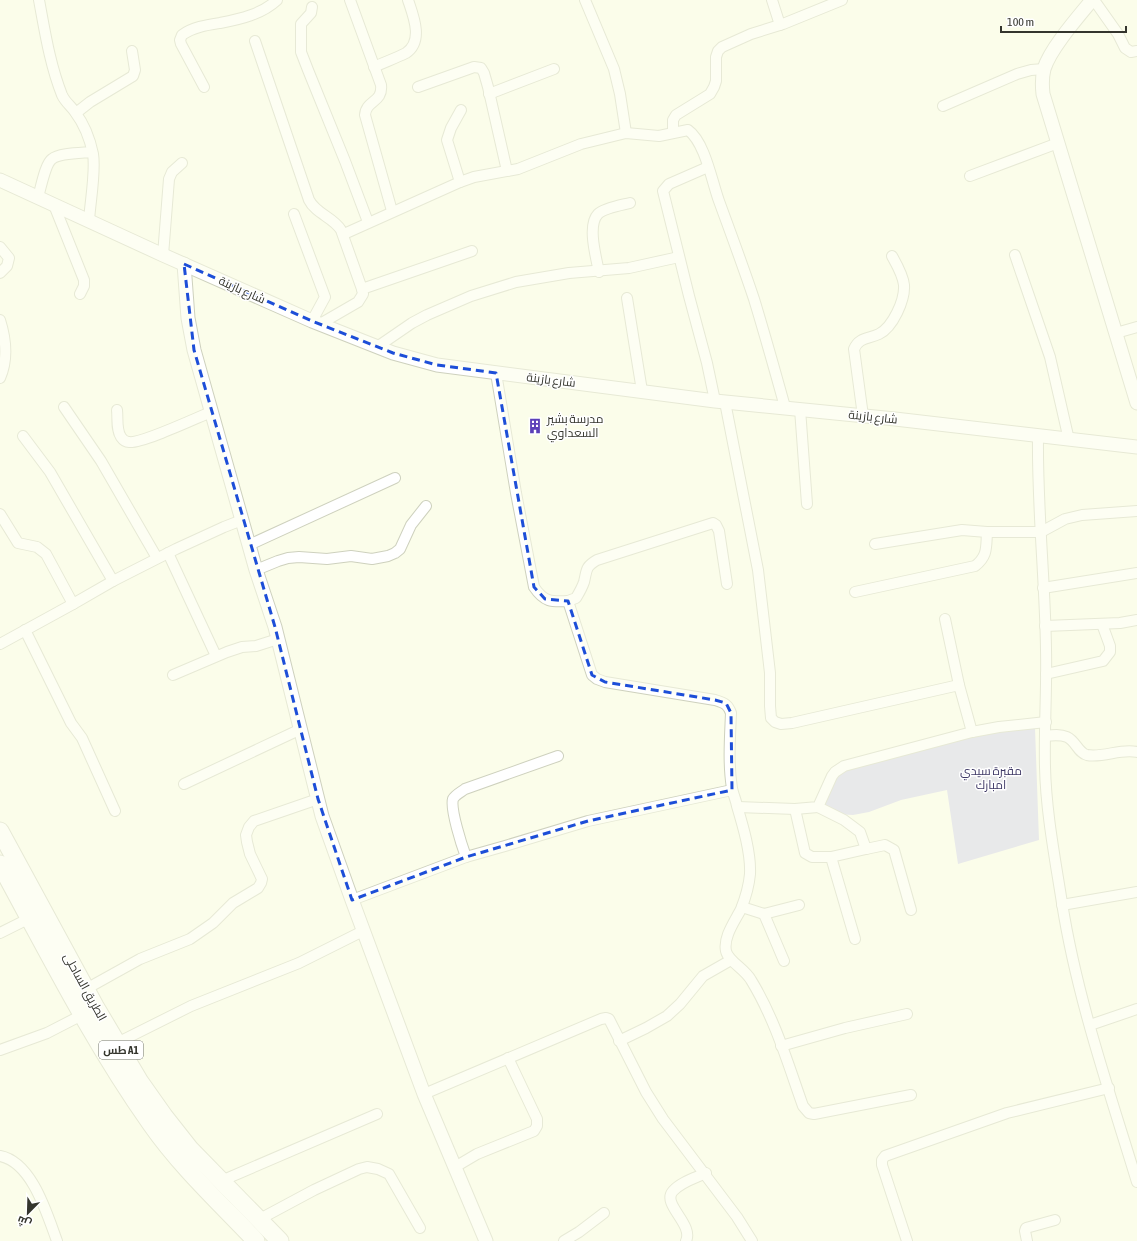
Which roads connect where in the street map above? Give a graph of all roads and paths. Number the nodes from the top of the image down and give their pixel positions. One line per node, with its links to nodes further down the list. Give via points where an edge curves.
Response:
1 (38, 0): 22 (street, via 58,82 65,100)
2 (277, 0): 17 (street, via 260,12 204,25 182,35 181,44)
3 (350, 0): 14 (street)
4 (408, 0): 14 (street, via 416,34 413,45 406,52)
5 (585, 0): 24 (street, via 614,69)
6 (772, 0): 10 (street)
7 (842, 0): 10 (street)
8 (1093, 0): 13 (street, via 1125,48 1131,52); 16 (street, via 1060,41)
9 (312, 7): 39 (street, via 311,13 301,24 301,52)
10 (780, 25): 23 (street, via 722,46 716,57 714,87 710,94 676,115 673,120)
11 (255, 41): 40 (street, via 309,200 316,210 337,224)
12 (132, 51): 22 (street, via 135,70 133,76)
13 (1137, 51)
14 (374, 67): 36 (street, via 382,91 366,108 365,115)
15 (554, 69): 19 (street)
16 (1044, 69): 20 (street, via 1017,74); 25 (street, via 1042,94)
17 (204, 86)
18 (418, 87): 19 (street, via 478,67 483,70)
19 (490, 94): 29 (street)
20 (943, 106)
21 (461, 110): 31 (street, via 447,140)
22 (76, 113): 26 (street, via 89,139)
23 (673, 132): 24 (street, via 659,136); 28 (street, via 688,130 693,133)
24 (626, 133): 29 (street, via 582,144)
25 (1058, 143): 30 (street); 56 (street)
26 (92, 152): 33 (street, via 53,158 48,163); 38 (street)
27 (182, 163): 43 (street, via 172,172 169,180)
28 (708, 167): 46 (street, via 669,184 663,191); 64 (street, via 753,298)
29 (507, 171): 31 (street)
30 (970, 176)
31 (460, 182): 36 (street)
32 (1, 183): 33 (street, شارع بازينة)
33 (38, 197): 35 (street, شارع بازينة)
34 (630, 203): 48 (street, via 607,209 595,219 592,231)
35 (54, 205): 38 (street, شارع بازينة); 51 (street, via 84,280)
36 (392, 212): 39 (street)
37 (294, 214): 54 (street, via 325,297)
38 (89, 221): 43 (street, شارع بازينة)
39 (368, 222): 40 (street)
40 (344, 234): 50 (street)
41 (0, 247): 49 (street, via 9,261)
42 (472, 251): 50 (street)
43 (163, 255): 47 (street, شارع بازينة)
44 (1015, 255): 71 (street, via 1050,357)
45 (892, 256): 68 (street, via 902,275 904,287 899,309 892,322 880,334 861,340 854,349)
46 (679, 257): 48 (street); 61 (street)
47 (184, 264): 54 (street, شارع بازينة); 67 (street, via 189,330)
48 (599, 272): 57 (street, via 570,273 516,282 472,296 412,323)
49 (0, 273)
50 (362, 289): 54 (street, via 358,302)
51 (80, 294)
52 (627, 298): 60 (street)
53 (0, 320): 59 (street, via 6,353)
54 (316, 322): 57 (street, شارع بازينة)
55 (1137, 327): 56 (street)
56 (1116, 333): 62 (street)
57 (377, 347): 58 (street, شارع بازينة, via 437,365)
58 (496, 373): 60 (street, شارع بازينة); 91 (street, via 534,587 545,599 553,602)
59 (0, 378)
60 (642, 391): 61 (street, شارع بازينة)
61 (720, 401): 64 (street, شارع بازينة); 103 (street, via 758,570 770,673 771,718 781,724 792,723)
62 (1137, 403)
63 (64, 407): 84 (street, via 101,461)
64 (785, 407): 65 (street, شارع بازينة)
65 (800, 409): 68 (street, شارع بازينة); 74 (street)
66 (117, 410): 67 (street, via 121,437 130,442 143,440)
67 (211, 412): 78 (street)
68 (863, 416): 70 (street, شارع بازينة)
69 (23, 436): 87 (street, via 50,472)
70 (1038, 436): 71 (street, شارع بازينة); 80 (street, via 1037,482)
71 (1069, 440): 72 (street, شارع بازينة)
72 (1137, 447)
73 (395, 478): 82 (street)
74 (807, 504)
75 (426, 506): 85 (street, via 412,525 400,549 388,556 372,559 351,556 327,559 288,558)
76 (1137, 511): 80 (street, via 1082,515 1065,519)
77 (0, 514): 92 (street, via 18,543 37,547 46,554)
78 (242, 520): 82 (street); 83 (street)
79 (987, 532): 80 (street); 81 (street, via 962,530); 90 (street, via 986,554 975,566)
80 (1041, 532): 89 (street)
81 (875, 544)
82 (249, 545): 85 (street)
83 (168, 553): 84 (street); 100 (street)
84 (157, 558): 87 (street)
85 (256, 570): 98 (street)
86 (1137, 573): 89 (street)
87 (113, 581): 92 (street)
88 (727, 584): 91 (street, via 719,531 712,523 597,560 586,570 576,598)
89 (1043, 588): 96 (street)
90 (854, 592)
91 (568, 601): 111 (street, via 592,675 597,679 715,700 729,706)
92 (73, 604): 97 (street)
93 (945, 619): 103 (street)
94 (1137, 620): 95 (street)
95 (1102, 624): 96 (street); 101 (street, via 1110,646 1108,656 1102,661)
96 (1045, 626): 101 (street)
97 (25, 630): 99 (street); 116 (street, via 71,723 82,738)
98 (278, 639): 100 (street); 105 (street)
99 (0, 644)
100 (216, 656): 102 (street)
101 (1046, 674): 104 (street)
102 (173, 676)
103 (959, 685): 106 (street)
104 (1046, 722): 106 (street); 107 (street)
105 (301, 729): 110 (street); 112 (street)
106 (972, 732): 114 (street, via 844,766 832,776)
107 (1045, 736): 108 (street, via 1059,735 1068,738 1085,754 1093,756); 125 (street, via 1047,800)
108 (1137, 752)
109 (558, 756): 119 (street, via 465,789 453,799 457,828)
110 (184, 784)
111 (732, 790): 113 (street); 119 (street, via 588,820)
112 (318, 799): 123 (street); 135 (street, via 254,821 249,827 246,835 250,854 262,879 258,888 233,903 213,923 190,939 140,959)
113 (738, 807): 115 (street); 126 (street, via 750,869)
114 (818, 807): 115 (street); 118 (street, via 844,820 860,832)
115 (795, 809): 120 (street, via 806,853 812,857)
116 (115, 811)
117 (0, 831): 135 (highway, الطريق الساحلى / طس A1)
118 (866, 848): 120 (street); 127 (street, via 885,845 894,850)
119 (466, 857): 123 (street)
120 (831, 857): 132 (street)
121 (0, 864): 129 (highway, الطريق الساحلى / طس A1)
122 (1137, 892): 125 (street)
123 (352, 900): 130 (street)
124 (799, 905): 128 (street)
125 (1062, 905): 139 (street)
126 (742, 907): 128 (street); 133 (street, via 726,942 726,953)
127 (911, 910)
128 (764, 914): 134 (street)
129 (30, 918): 131 (street); 138 (highway, الطريق الساحلى / طس A1)
130 (363, 932): 141 (street, via 299,963 191,1006); 146 (street)
131 (0, 933)
132 (855, 939)
133 (731, 960): 140 (street, via 703,976 667,1016); 142 (street, via 746,972 752,981)
134 (784, 961)
135 (86, 988): 141 (highway, الطريق الساحلى / طس A1)
136 (1137, 1009): 139 (street)
137 (907, 1014): 142 (street)
138 (82, 1015): 143 (street, via 47,1033); 161 (highway, الطريق الساحلى / طس A1, via 152,1125 186,1167)
139 (1090, 1025): 145 (street)
140 (619, 1041): 144 (street, via 611,1022 606,1018); 153 (street, via 663,1119)
141 (117, 1043): 154 (highway, الطريق الساحلى / طس A1, via 164,1116 190,1150)
142 (781, 1046): 147 (street, via 803,1106 809,1113)
143 (0, 1050)
144 (508, 1058): 146 (street); 152 (street, via 537,1119 537,1126 534,1131 484,1151)
145 (1108, 1088): 150 (street); 167 (street, via 1007,1113 885,1156 882,1165)
146 (424, 1094): 152 (street)
147 (911, 1095)
148 (377, 1114): 154 (street)
149 (1137, 1145): 150 (street)
150 (1127, 1148): 155 (street)
151 (0, 1156): 160 (street, via 13,1161 21,1168 38,1191)
152 (455, 1167): 163 (street)
153 (706, 1173): 165 (street, via 679,1186 670,1196 671,1203 686,1227); 166 (street)
154 (221, 1181): 157 (highway, الطريق الساحلى / طس A1)
155 (1137, 1182)
156 (604, 1213): 164 (street)
157 (258, 1220): 159 (street, via 314,1190 367,1167 389,1174); 162 (highway, الطريق الساحلى / طس A1)
158 (1055, 1220): 168 (street, via 1026,1228)
159 (420, 1228)
160 (57, 1241)
161 (256, 1241)
162 (280, 1241)
163 (486, 1241)
164 (564, 1241)
165 (686, 1241)
166 (752, 1241)
167 (907, 1241)
168 (1027, 1241)

